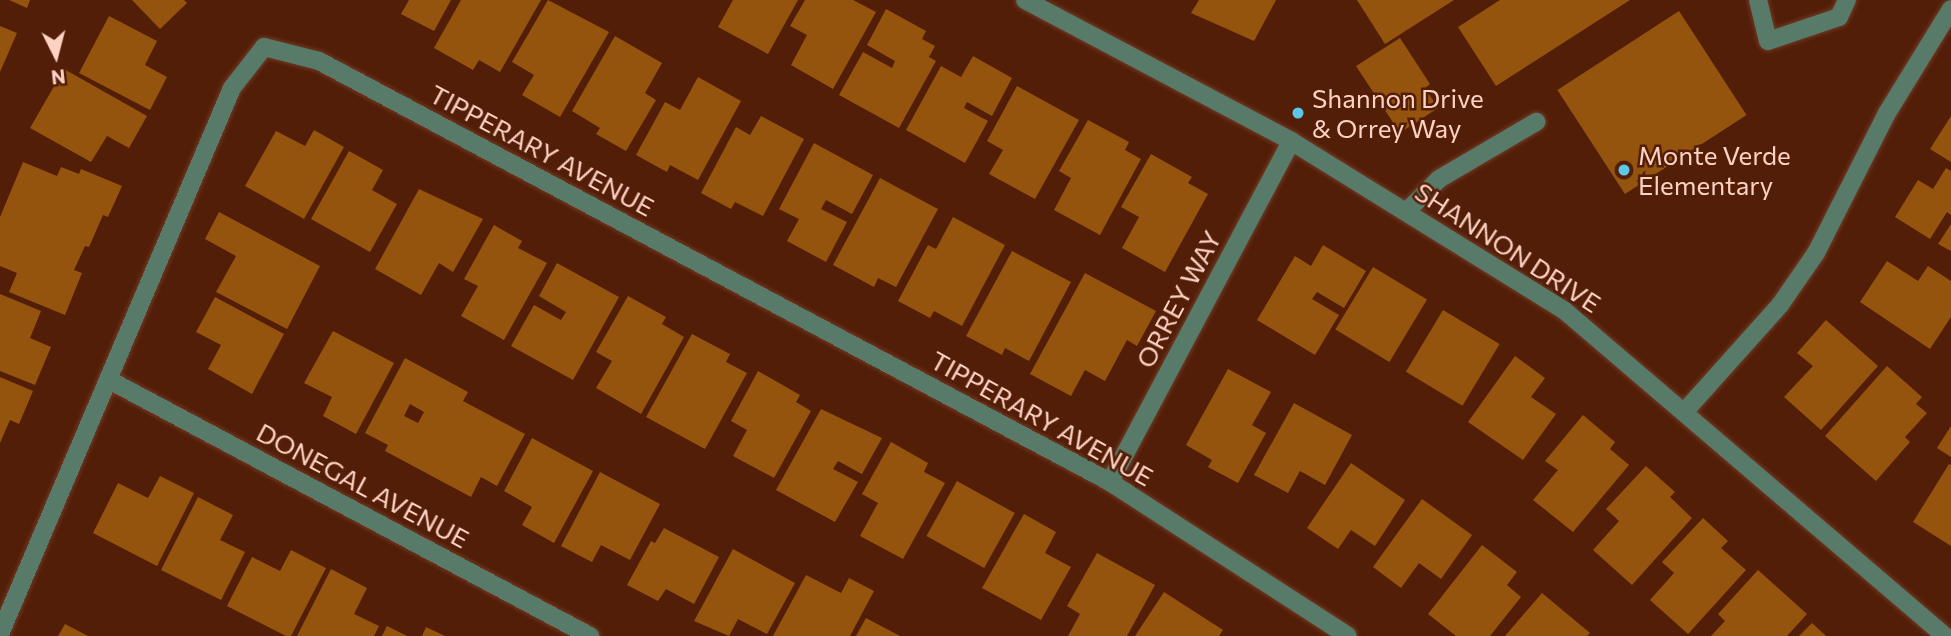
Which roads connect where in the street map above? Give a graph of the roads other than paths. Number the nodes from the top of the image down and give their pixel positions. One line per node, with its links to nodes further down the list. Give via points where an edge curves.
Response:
1 (1026, 0): 6 (street, SHANNON DRIVE)
2 (1758, 0): 3 (street, via 1768,41 1839,17)
3 (1847, 0)
4 (1951, 9): 9 (street, via 1887,113 1816,253 1780,305)
5 (1536, 122): 7 (street, via 1439,179)
6 (1292, 141): 7 (street, SHANNON DRIVE); 10 (street, ORREY WAY)
7 (1406, 212): 9 (street, SHANNON DRIVE, via 1564,311)
8 (111, 381): 10 (street, TIPPERARY AVENUE, via 232,88 264,47 319,61); 11 (street, TIPPERARY AVENUE); 12 (street, DONEGAL AVENUE)
9 (1686, 410): 14 (street, SHANNON DRIVE)
10 (1110, 482): 13 (street, TIPPERARY AVENUE)
11 (0, 634)
12 (590, 636)
13 (1348, 636)
14 (1945, 636)

